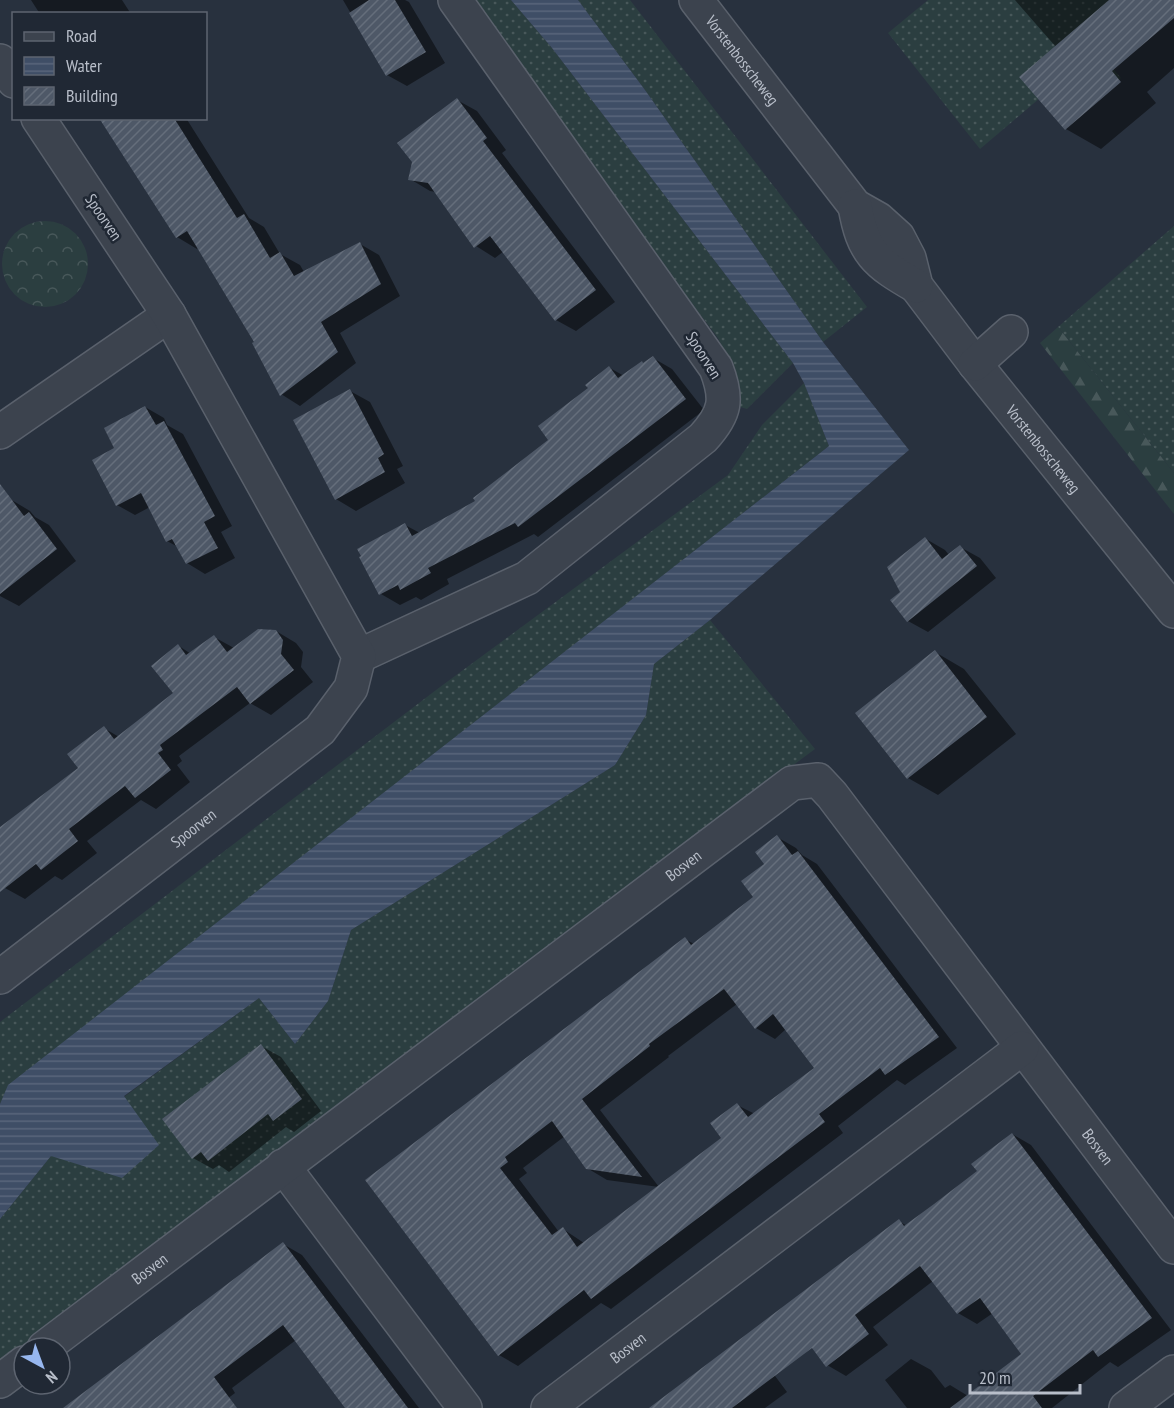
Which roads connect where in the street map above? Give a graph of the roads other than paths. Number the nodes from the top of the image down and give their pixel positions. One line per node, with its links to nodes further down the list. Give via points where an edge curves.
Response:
1 (455, 0): 11 (street, Spoorven, via 716,368 724,387 723,408 716,424 703,438 527,578)
2 (696, 0): 8 (street, Vorstenbosscheweg, via 855,206 898,237 909,258 916,286)
3 (0, 61): 4 (street)
4 (12, 78)
5 (39, 120): 6 (street, Spoorven)
6 (169, 315): 9 (street); 11 (street, Spoorven)
7 (1011, 332): 8 (street)
8 (975, 364): 10 (street, Vorstenbosscheweg)
9 (0, 432)
10 (1174, 611)
11 (358, 656): 12 (street, Spoorven, via 351,688 320,730)
12 (0, 977)
13 (1022, 1048): 14 (street, Bosven, via 832,795 818,780 792,783); 15 (street, Bosven); 19 (street, Bosven)
14 (283, 1166): 16 (street, Bosven); 18 (street)
15 (1174, 1246)
16 (60, 1336)
17 (1174, 1372): 20 (street)
18 (465, 1408)
19 (548, 1408)
20 (1126, 1408)

